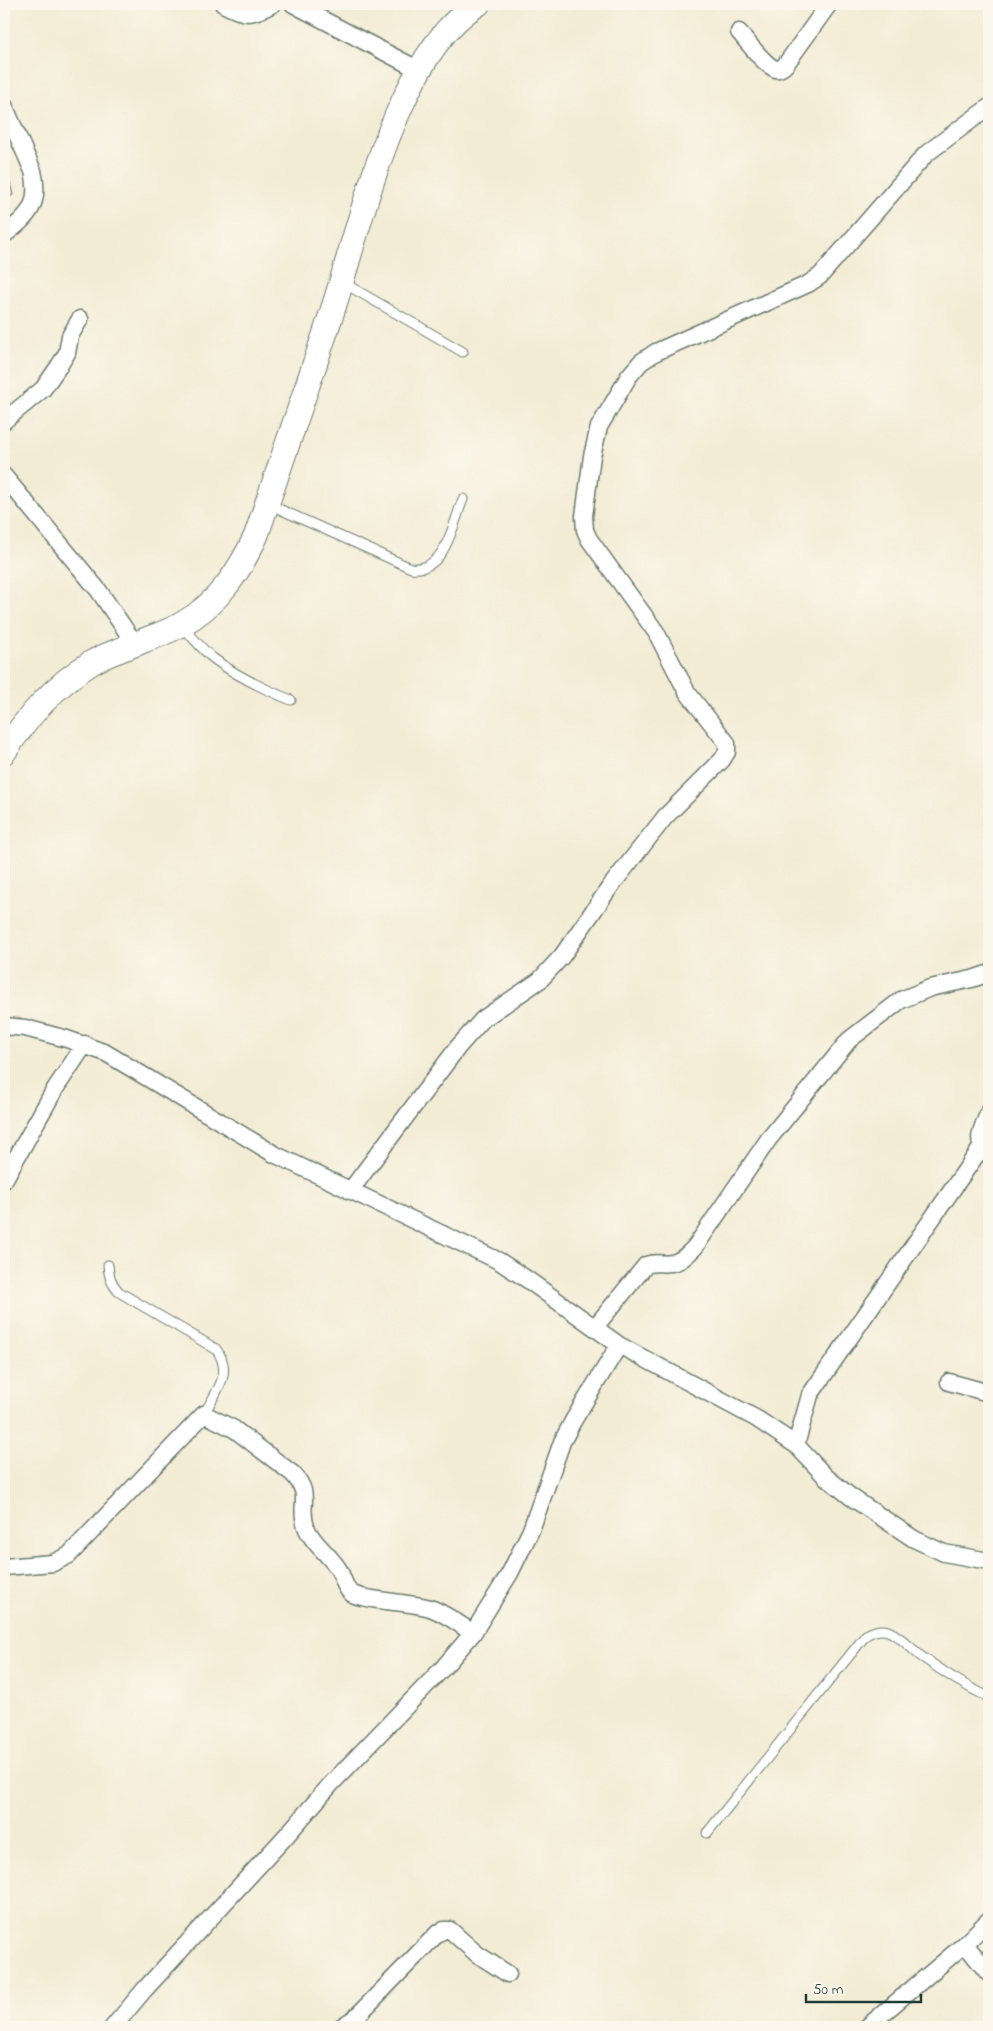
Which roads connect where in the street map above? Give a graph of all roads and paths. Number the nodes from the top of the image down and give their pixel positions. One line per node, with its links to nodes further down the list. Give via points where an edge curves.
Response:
1 (223, 4): 2 (street, via 241,13 253,14)
2 (274, 4)
3 (293, 4): 7 (street)
4 (478, 4): 7 (street, via 454,21)
5 (829, 4): 6 (street, via 780,69 768,64)
6 (739, 32)
7 (419, 70): 11 (street, via 381,159)
8 (4, 105): 10 (street, via 36,181 33,206 23,220)
9 (989, 107): 28 (street, via 926,154 820,276 656,352 629,376 599,427 592,456 585,530 656,632 687,692 727,743 727,752 665,817 610,887 562,956 540,980 483,1019 458,1047)
10 (4, 235)
11 (342, 282): 13 (lane); 17 (street)
12 (80, 320): 14 (street, via 70,336 67,353 54,374 42,389)
13 (463, 352)
14 (4, 421)
15 (4, 476): 19 (street, via 99,592)
16 (464, 499): 17 (lane, via 442,554 429,566 420,569 411,568)
17 (267, 503): 18 (street, via 256,536 224,590 204,610)
18 (181, 625): 19 (street); 20 (lane, via 212,658 263,689)
19 (135, 644): 21 (street, via 93,662 70,677 35,709)
20 (291, 700)
21 (4, 752)
22 (986, 974): 30 (street, via 930,988 901,1000 849,1040 768,1140 695,1247 682,1259 670,1264 655,1262 646,1265)
23 (4, 1026): 24 (street)
24 (85, 1044): 27 (street, via 55,1089); 28 (street, via 106,1053 274,1154)
25 (989, 1112): 26 (street, via 979,1141)
26 (985, 1152): 35 (street, via 810,1395)
27 (4, 1180)
28 (350, 1191): 30 (street, via 498,1262)
29 (108, 1266): 34 (lane, via 109,1277 119,1292 216,1349 223,1358 224,1377)
30 (595, 1327): 31 (street)
31 (620, 1344): 35 (street, via 757,1418); 38 (street, via 572,1421 531,1530)
32 (949, 1382): 33 (street)
33 (989, 1393)
34 (204, 1414): 37 (street, via 69,1555 53,1563); 38 (street, via 234,1429 299,1481 304,1491 307,1530 338,1568 351,1592 359,1597 429,1608)
35 (796, 1445): 36 (street, via 826,1477 914,1539 944,1553)
36 (989, 1561)
37 (4, 1567)
38 (473, 1633): 45 (street, via 343,1770)
39 (989, 1697): 40 (lane, via 922,1656 894,1634 873,1631 866,1635)
40 (707, 1833)
41 (989, 1920): 42 (street)
42 (966, 1944): 44 (street); 47 (street)
43 (508, 1974): 46 (street, via 477,1954 455,1933 444,1930)
44 (989, 1974)
45 (113, 2027)
46 (342, 2027)
47 (867, 2027)

